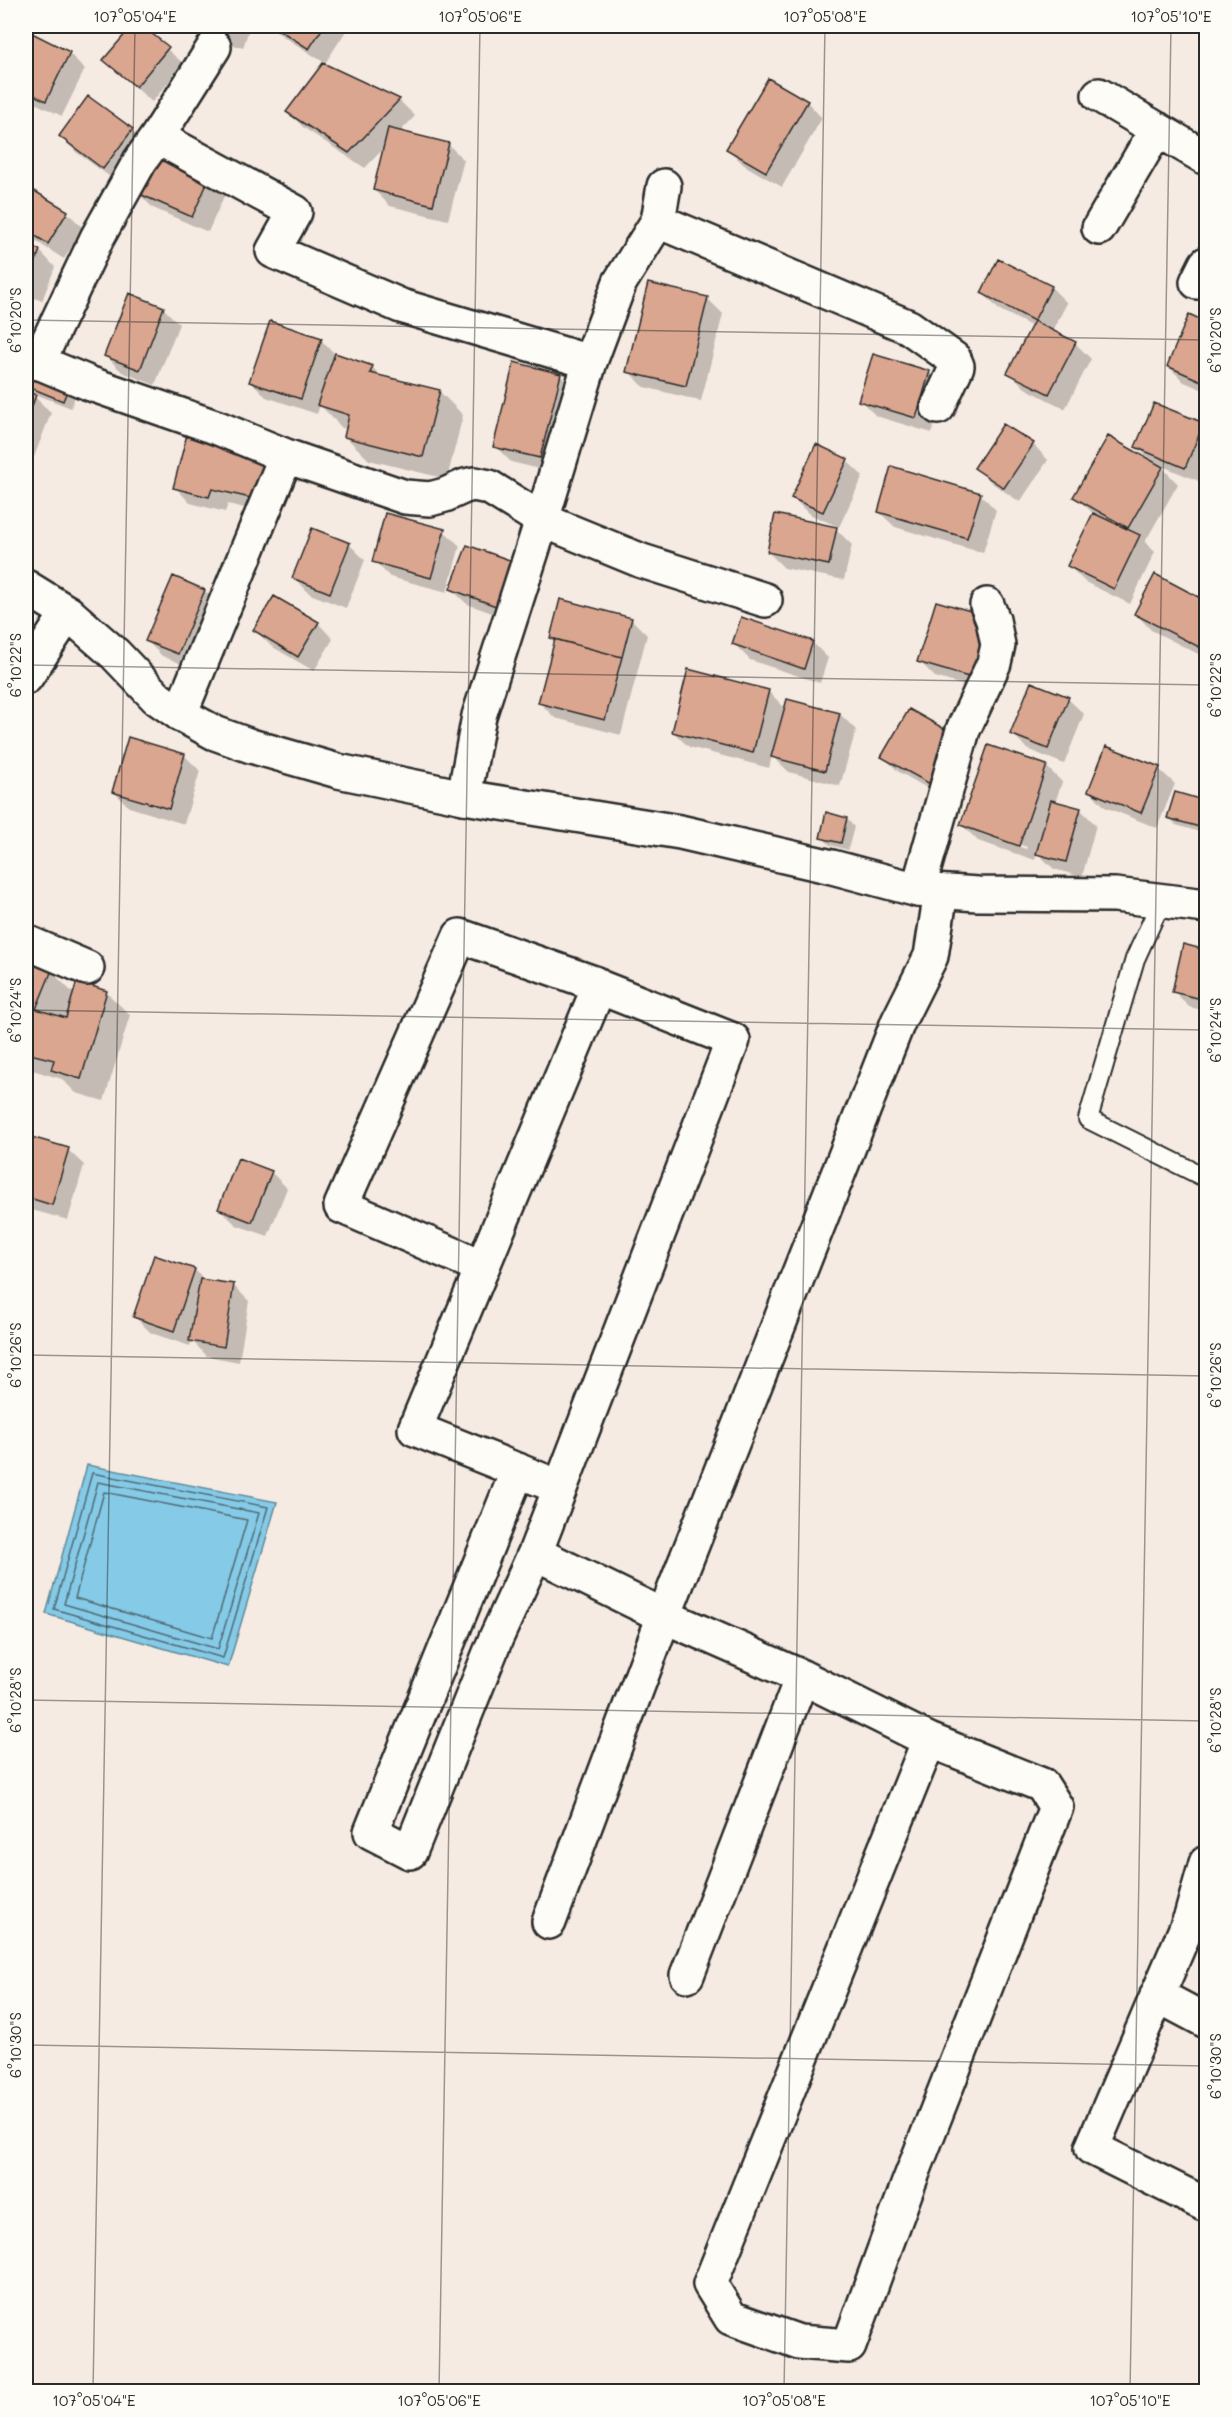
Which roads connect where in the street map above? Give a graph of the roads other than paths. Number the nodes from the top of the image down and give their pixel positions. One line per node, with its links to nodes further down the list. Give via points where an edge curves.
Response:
1 (214, 47): 4 (street)
2 (1099, 95): 3 (street)
3 (1156, 129): 5 (street); 8 (street)
4 (157, 137): 9 (street, via 96,238); 10 (street, via 295,212 273,251 400,306)
5 (1206, 158)
6 (664, 186): 7 (street)
7 (658, 221): 10 (street, via 620,282); 11 (street, via 909,327 954,359 957,366)
8 (1099, 228)
9 (32, 360): 12 (street)
10 (590, 362): 13 (street)
11 (938, 407)
12 (286, 456): 13 (street, via 405,497 430,499 474,484 489,487); 19 (street)
13 (542, 520): 15 (street, via 642,561); 20 (street, via 479,716)
14 (26, 587): 17 (street)
15 (765, 600)
16 (987, 605): 21 (street, via 998,645 994,663 963,730)
17 (68, 614): 18 (street); 19 (street)
18 (26, 677)
19 (180, 714): 20 (street, via 251,746 338,771)
20 (464, 797): 21 (street, via 680,832)
21 (929, 891): 22 (street, via 1115,895); 32 (street, via 931,957 898,1022)
22 (1162, 900): 23 (street); 27 (lane, via 1135,959 1088,1119)
23 (1206, 906)
24 (26, 942): 25 (street)
25 (87, 968)
26 (599, 987): 28 (street); 28 (street, via 460,936 341,1206); 30 (street, via 733,1040)
27 (1206, 1178)
28 (482, 1267): 29 (street, via 415,1429)
29 (518, 1470): 30 (street); 31 (street, via 371,1832 410,1852 496,1638)
30 (559, 1487): 31 (street)
31 (535, 1553): 32 (street)
32 (664, 1616): 33 (street); 36 (street)
33 (802, 1677): 34 (street); 37 (street)
34 (929, 1740): 34 (street, via 710,2284 731,2318 799,2342 849,2346 1056,1807 1042,1785)
35 (1206, 1863): 38 (street, via 1191,1917)
36 (549, 1922)
37 (687, 1975)
38 (1157, 1995): 39 (street); 40 (street, via 1092,2148)
39 (1206, 2021)
40 (1206, 2205)

